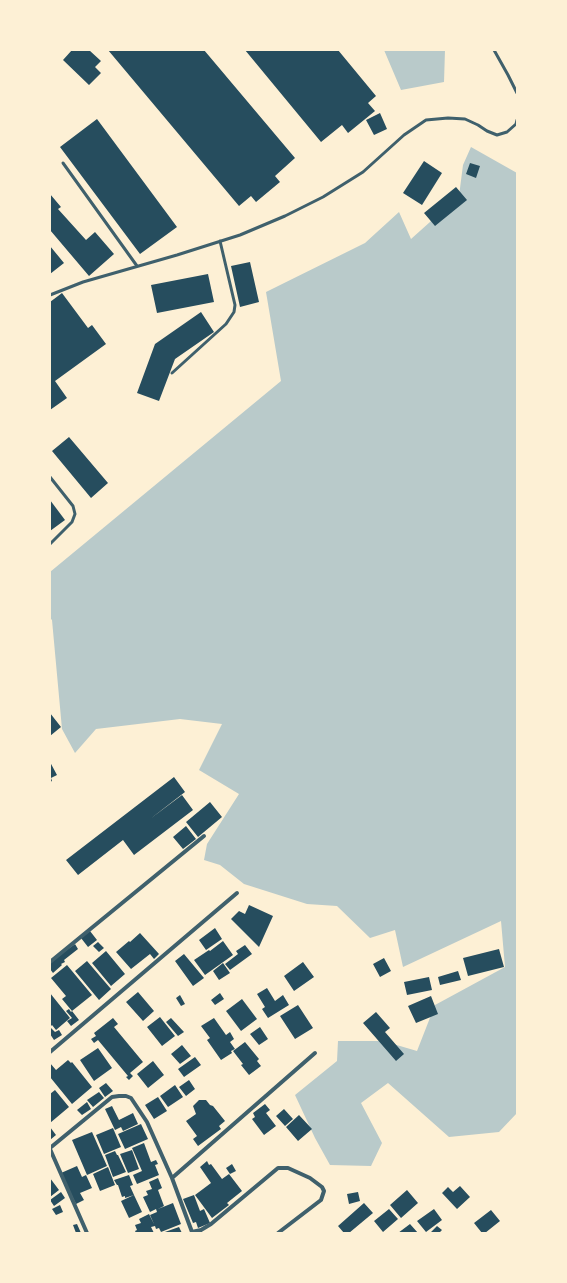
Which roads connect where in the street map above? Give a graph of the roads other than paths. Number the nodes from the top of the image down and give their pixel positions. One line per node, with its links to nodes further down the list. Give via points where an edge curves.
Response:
1 (494, 50): 2 (lane)
2 (517, 93)
3 (517, 120): 5 (lane, via 507,132 496,135 465,119 426,120 404,135 363,172 323,197 285,216)
4 (63, 163): 6 (lane)
5 (220, 241): 6 (lane); 8 (lane, via 235,305 234,312 226,324)
6 (137, 266): 7 (lane)
7 (50, 295)
8 (172, 373)
9 (50, 478): 10 (lane, via 73,506 75,514 72,522)
10 (50, 544)
11 (204, 836): 13 (street)
12 (237, 893): 14 (street)
13 (50, 962)
14 (50, 1052)
15 (315, 1052): 17 (street)
16 (50, 1149): 17 (street, via 112,1097 126,1096 131,1098 147,1122); 18 (street)
17 (172, 1178): 19 (street, via 192,1232 211,1224 278,1168 288,1168 310,1178 322,1187 324,1191 321,1200)
18 (87, 1233)
19 (278, 1233)

